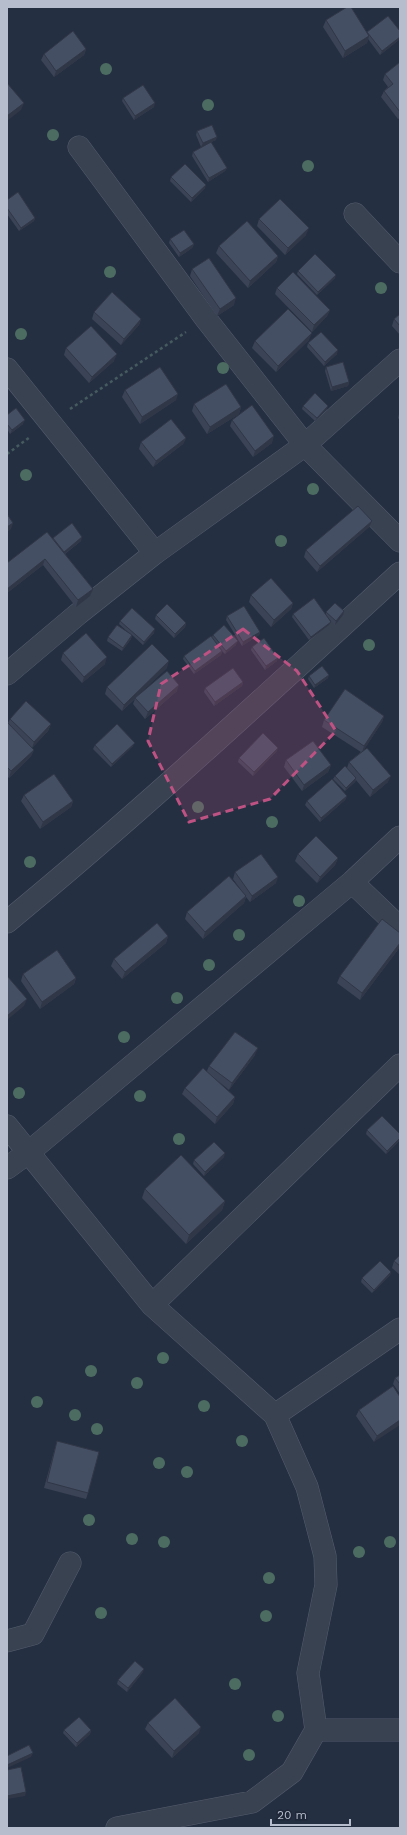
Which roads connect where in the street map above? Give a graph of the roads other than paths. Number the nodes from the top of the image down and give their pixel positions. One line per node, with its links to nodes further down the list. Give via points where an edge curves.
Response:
1 (79, 148): 6 (street, via 206,319)
2 (355, 214): 3 (street)
3 (400, 262)
4 (400, 360): 6 (street)
5 (7, 369): 8 (street)
6 (305, 445): 7 (street); 8 (street)
7 (400, 542)
8 (155, 553): 10 (street)
9 (400, 573): 13 (street, via 236,724)
10 (7, 674)
11 (400, 837): 12 (street)
12 (352, 882): 14 (street); 17 (street)
13 (7, 922)
14 (400, 928)
15 (400, 1065): 19 (street)
16 (7, 1126): 17 (street)
17 (29, 1152): 18 (street); 19 (street)
18 (7, 1168)
19 (152, 1305): 21 (street)
20 (400, 1329): 21 (street)
21 (275, 1415): 24 (street, via 307,1487 325,1556 326,1586 308,1673)
22 (70, 1563): 23 (street, via 33,1634)
23 (7, 1641)
24 (316, 1730): 25 (street); 26 (street, via 292,1772 252,1802)
25 (400, 1730)
26 (117, 1828)

